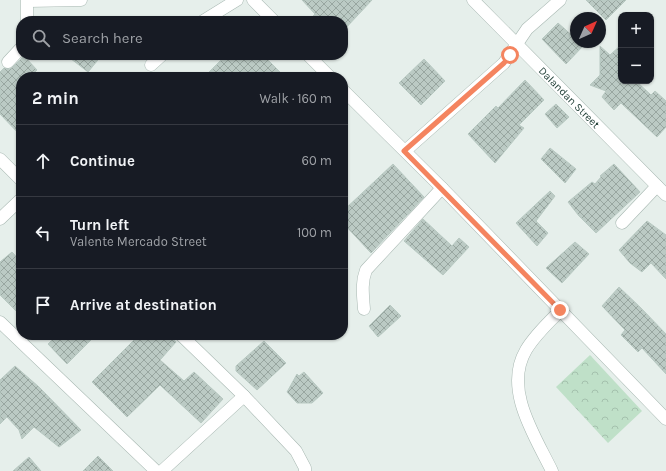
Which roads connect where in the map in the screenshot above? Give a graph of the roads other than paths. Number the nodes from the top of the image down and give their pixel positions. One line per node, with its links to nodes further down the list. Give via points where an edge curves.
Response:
1 (81, 0): 6 (street)
2 (237, 0): 8 (street)
3 (253, 0): 9 (street)
4 (473, 0): 10 (street, Dalandan Street)
5 (560, 0): 10 (street, via 527,29)
6 (27, 1): 7 (street)
7 (27, 16)
8 (211, 16)
9 (269, 16)
10 (516, 44): 18 (street, via 504,63); 21 (street, Dalandan Street)
11 (16, 53): 14 (street)
12 (156, 60): 15 (street)
13 (313, 60): 16 (street)
14 (8, 62)
15 (151, 65)
16 (325, 72)
17 (348, 95): 18 (street)
18 (404, 151): 22 (street)
19 (0, 159): 20 (street)
20 (16, 175)
21 (657, 186): 23 (street, Dalandan Street); 26 (street)
22 (442, 188): 27 (street, via 366,270 362,290); 28 (street)
23 (666, 195)
24 (16, 204): 25 (street)
25 (0, 219)
26 (622, 223)
27 (364, 309)
28 (560, 310): 34 (street); 38 (street, via 535,337 519,367 518,388 522,408)
29 (0, 322): 30 (street)
30 (16, 337)
31 (19, 340): 35 (street)
32 (186, 340): 33 (street)
33 (244, 396): 36 (street); 37 (street, via 296,451)
34 (666, 419)
35 (156, 471)
36 (162, 471)
37 (305, 471)
38 (552, 471)

